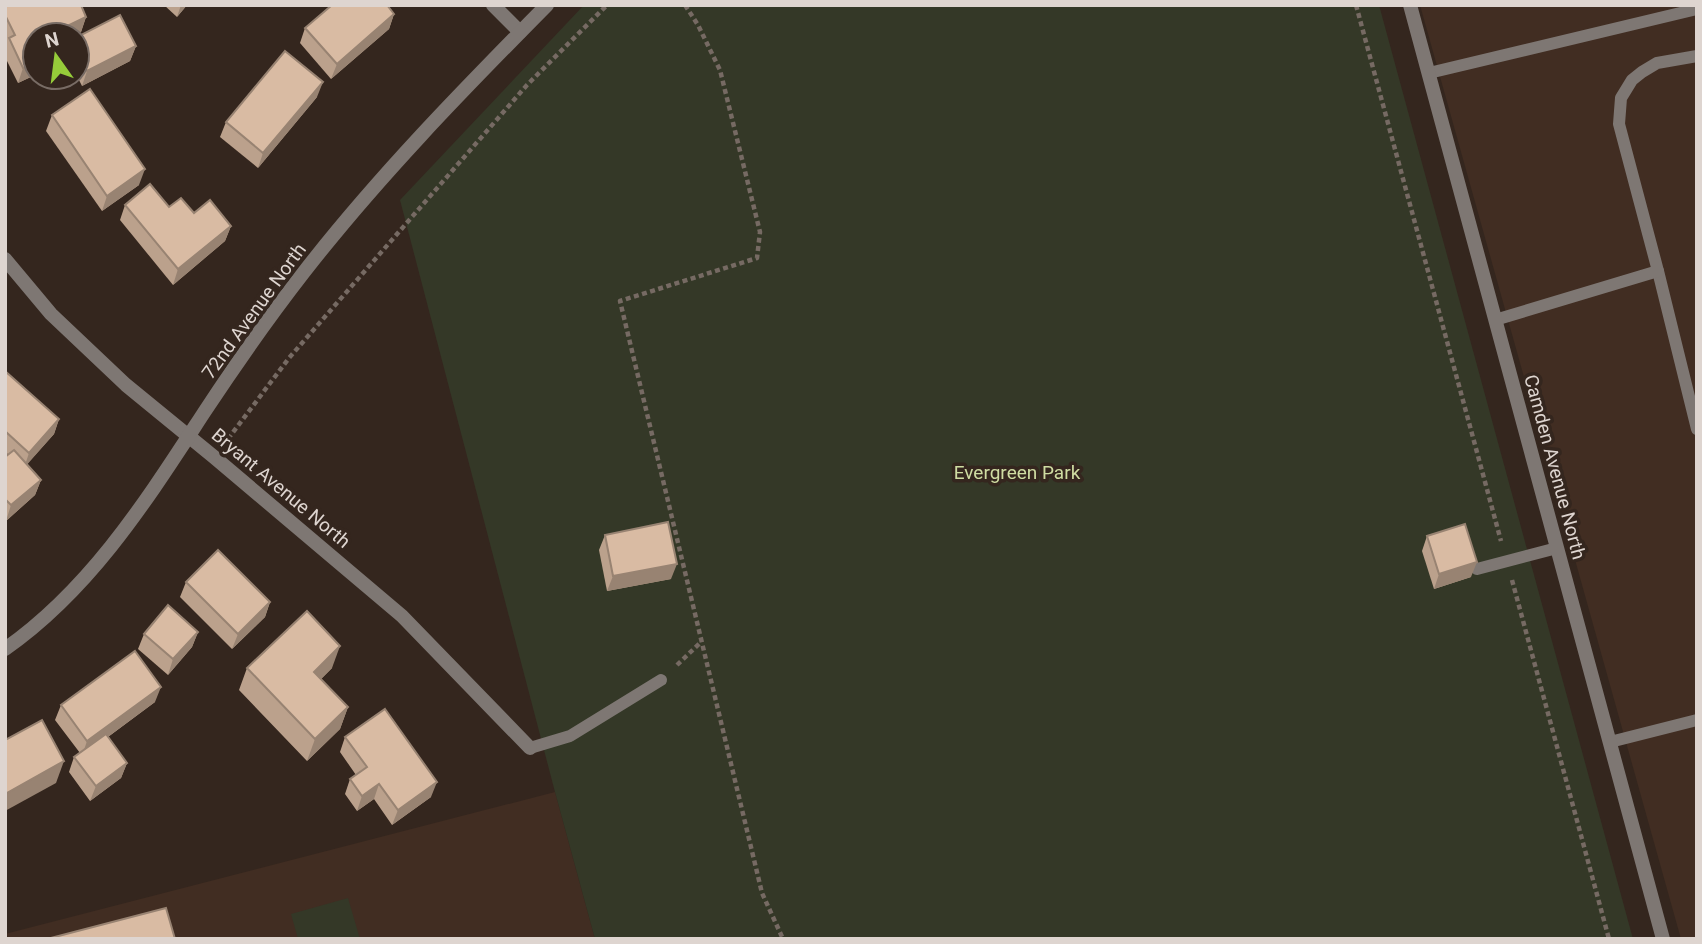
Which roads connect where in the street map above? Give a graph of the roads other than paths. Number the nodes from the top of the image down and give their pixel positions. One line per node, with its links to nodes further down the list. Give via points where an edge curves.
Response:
1 (493, 5): 5 (street)
2 (547, 5): 5 (street, 72nd Avenue North)
3 (1410, 5): 7 (street, Camden Avenue North)
4 (1697, 9): 7 (lane)
5 (520, 32): 12 (street, 72nd Avenue North, via 385,173 304,273)
6 (1697, 55): 9 (lane, via 1657,63 1632,80 1621,98 1619,124)
7 (1429, 73): 10 (street, Camden Avenue North)
8 (5, 259): 12 (street, Bryant Avenue North, via 51,314 126,385)
9 (1658, 271): 10 (lane); 11 (lane)
10 (1495, 320): 13 (street, Camden Avenue North)
11 (1697, 429)
12 (189, 436): 15 (street, 72nd Avenue North, via 86,577); 19 (street, Bryant Avenue North, via 402,616)
13 (1557, 548): 14 (lane); 18 (street, Camden Avenue North)
14 (1477, 569)
15 (5, 649)
16 (661, 680): 19 (lane, via 570,736)
17 (1697, 720): 18 (lane)
18 (1610, 742): 20 (street, Camden Avenue North)
19 (530, 748)
20 (1663, 939)

